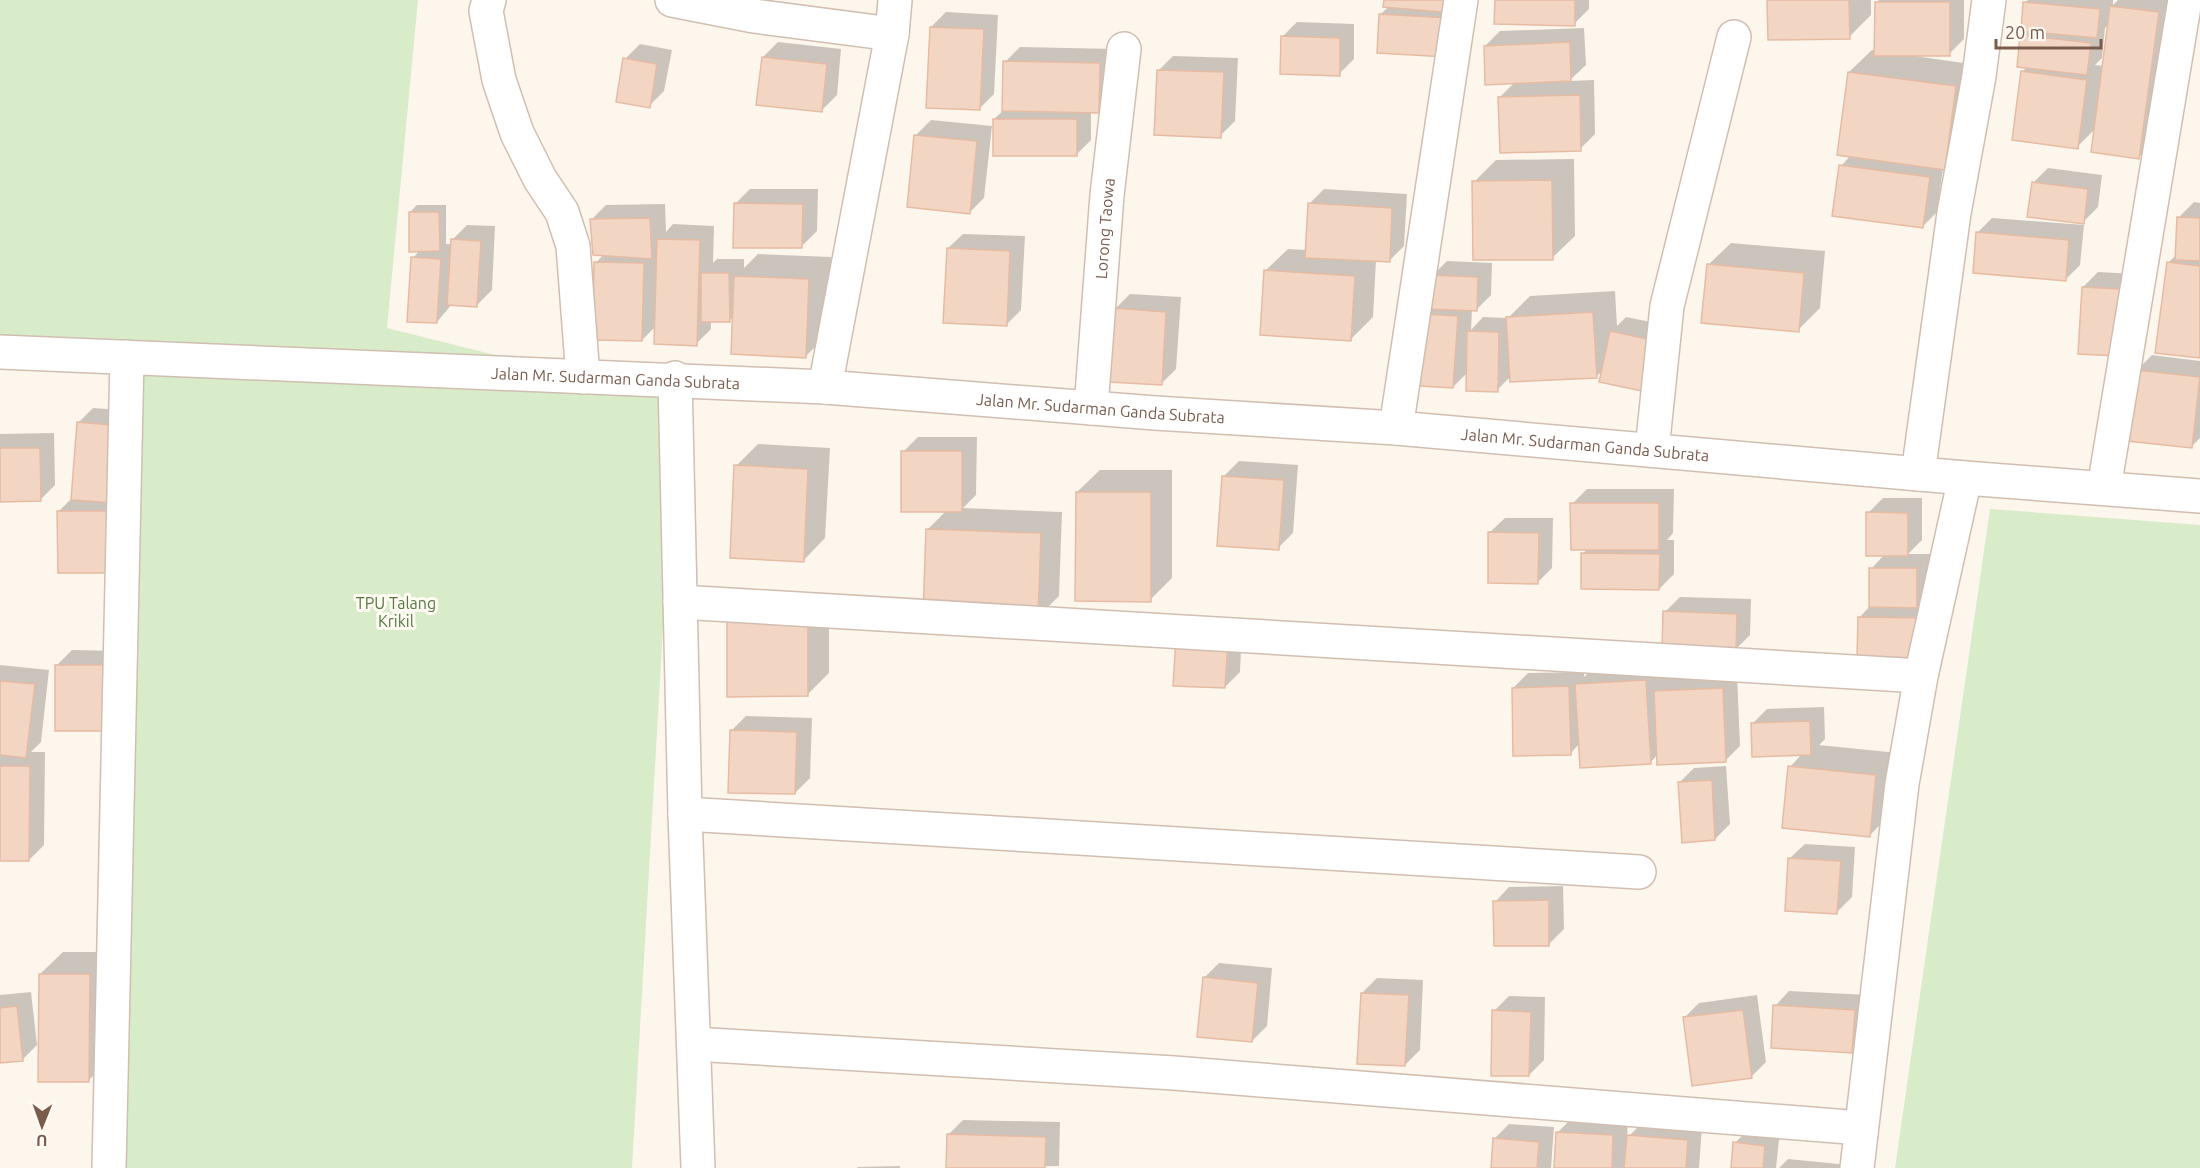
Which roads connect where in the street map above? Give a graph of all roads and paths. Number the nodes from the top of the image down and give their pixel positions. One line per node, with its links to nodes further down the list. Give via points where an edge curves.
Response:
1 (489, 0): 12 (street, via 486,11 499,81 517,133 562,212 573,246)
2 (672, 0): 7 (street, via 754,16)
3 (895, 0): 7 (street)
4 (1461, 0): 16 (street)
5 (1989, 0): 18 (street, via 1954,213)
6 (2185, 0): 20 (street)
7 (892, 34): 14 (street)
8 (1734, 37): 17 (street, via 1667,306)
9 (1124, 49): 15 (street, Lorong Taowa, via 1107,195)
10 (0, 352): 11 (street, Jalan Mr. Sudarman Ganda Subrata)
11 (127, 357): 12 (street, Jalan Mr. Sudarman Ganda Subrata); 28 (street)
12 (583, 377): 13 (street, Jalan Mr. Sudarman Ganda Subrata)
13 (675, 378): 14 (street, Jalan Mr. Sudarman Ganda Subrata); 22 (street)
14 (825, 387): 15 (street, Jalan Mr. Sudarman Ganda Subrata)
15 (1091, 408): 16 (street, Jalan Mr. Sudarman Ganda Subrata)
16 (1396, 429): 17 (street, Jalan Mr. Sudarman Ganda Subrata)
17 (1652, 450): 18 (street, Jalan Mr. Sudarman Ganda Subrata)
18 (1918, 474): 19 (street, Jalan Mr. Sudarman Ganda Subrata)
19 (1965, 478): 20 (street, Jalan Mr. Sudarman Ganda Subrata); 23 (street)
20 (2104, 488): 21 (street, Jalan Mr. Sudarman Ganda Subrata)
21 (2200, 496)
22 (680, 602): 23 (street); 24 (street)
23 (1921, 676): 27 (street, via 1902,784)
24 (685, 814): 25 (street); 26 (street)
25 (1639, 872)
26 (694, 1044): 27 (street, via 1174,1073); 29 (street)
27 (1861, 1128): 30 (street)
28 (109, 1168)
29 (698, 1168)
30 (1857, 1168)

